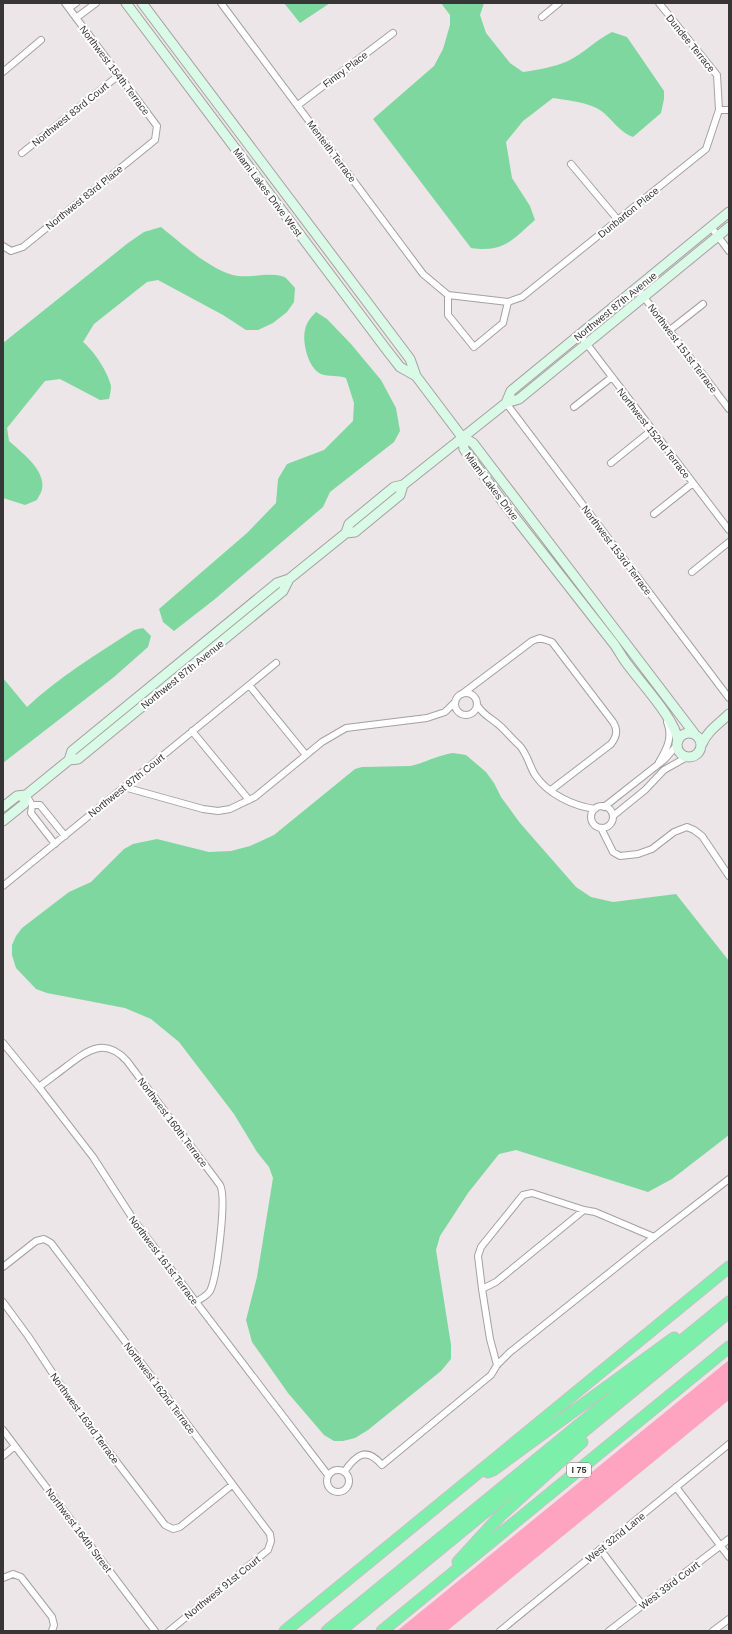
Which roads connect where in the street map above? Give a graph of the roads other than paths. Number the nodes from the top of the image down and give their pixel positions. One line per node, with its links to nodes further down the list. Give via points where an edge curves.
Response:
1 (76, 3): 8 (street)
2 (96, 3): 10 (street)
3 (126, 3): 36 (main road, Miami Lakes Drive West, via 386,349 400,367)
4 (142, 3): 36 (main road, Miami Lakes Drive West, via 410,359)
5 (221, 3): 15 (street, Menteith Terrace)
6 (559, 3): 9 (street)
7 (659, 3): 16 (street, Dundee Terrace, via 716,75)
8 (67, 6): 10 (street, Northwest 154th Terrace)
9 (542, 17)
10 (76, 18): 14 (street, Northwest 154th Terrace)
11 (393, 33): 15 (street, Fintry Place)
12 (41, 40): 13 (street)
13 (3, 72)
14 (119, 75): 18 (street, Northwest 154th Terrace, via 157,126); 19 (street, Northwest 83rd Court)
15 (298, 105): 29 (street, Menteith Terrace, via 423,274)
16 (719, 110): 17 (street); 22 (street, Dunbarton Place, via 706,149)
17 (729, 110)
18 (155, 140): 26 (street, Northwest 83rd Place, via 23,247 12,251)
19 (22, 153)
20 (571, 164): 22 (street)
21 (729, 212): 23 (main road, Northwest 87th Avenue)
22 (618, 220): 31 (street, Dunbarton Place, via 522,297)
23 (711, 227): 25 (street); 28 (main road, Northwest 87th Avenue)
24 (729, 227): 25 (main road, Northwest 87th Avenue)
25 (718, 236): 27 (street); 30 (main road, Northwest 87th Avenue)
26 (3, 246)
27 (729, 251)
28 (637, 288): 30 (street, Northwest 151st Terrace); 34 (main road, Northwest 87th Avenue)
29 (448, 295): 31 (street); 31 (street, via 448,314 474,347 503,323)
30 (644, 297): 33 (street, Northwest 151st Terrace); 35 (main road, Northwest 87th Avenue)
31 (508, 302)
32 (703, 304): 33 (street)
33 (670, 330): 40 (street, Northwest 151st Terrace)
34 (580, 335): 35 (street, Northwest 152nd Terrace); 38 (main road, Northwest 87th Avenue, via 511,391)
35 (586, 344): 37 (street, Northwest 152nd Terrace); 38 (main road, Northwest 87th Avenue, via 519,400)
36 (416, 376): 42 (main road, Miami Lakes Drive West)
37 (612, 377): 39 (street); 41 (street, Northwest 152nd Terrace)
38 (506, 403): 42 (main road, Northwest 87th Avenue); 54 (street, Northwest 153rd Terrace)
39 (574, 407)
40 (729, 409)
41 (652, 430): 43 (street); 44 (street, Northwest 152nd Terrace)
42 (462, 437): 59 (main road, Miami Lakes Drive, via 464,449); 65 (main road, Miami Lakes Drive, via 473,443); 73 (main road, Northwest 87th Avenue, via 403,485 394,487 349,524 346,533 289,579 277,583 72,751 69,760)
43 (611, 463)
44 (693, 483): 45 (street); 46 (street, Northwest 152nd Terrace)
45 (654, 514)
46 (729, 530)
47 (729, 542): 48 (street)
48 (692, 572)
49 (276, 663): 51 (street, Northwest 87th Court)
50 (483, 679): 52 (street); 53 (street, via 476,689); 72 (street, via 540,638 552,642 613,722 616,733 611,744)
51 (248, 685): 64 (street, Northwest 87th Court); 68 (street)
52 (462, 694): 53 (street, via 469,694); 55 (street)
53 (475, 698): 56 (street)
54 (729, 698)
55 (455, 702): 57 (street); 58 (street)
56 (477, 705): 61 (street, via 475,712); 62 (street)
57 (445, 712): 58 (street); 68 (street, via 422,719 351,727 330,737)
58 (459, 713): 61 (street)
59 (664, 713): 66 (main road, Miami Lakes Drive, via 677,734); 70 (street, via 669,736 666,750)
60 (729, 714): 63 (main road)
61 (469, 715): 62 (street)
62 (486, 716): 72 (street, via 501,726 521,748 534,774)
63 (712, 729): 65 (main road); 67 (main road)
64 (192, 731): 71 (street, Northwest 87th Court); 74 (street)
65 (695, 734): 66 (main road, via 686,733); 67 (main road)
66 (677, 743): 69 (main road, via 681,754); 70 (street, via 665,759)
67 (702, 744): 69 (main road, via 698,755)
68 (306, 755): 74 (street)
69 (687, 757): 80 (street, via 664,770 645,790)
70 (658, 763): 78 (street)
71 (124, 787): 74 (street, via 210,810 224,810); 87 (street, Northwest 87th Court)
72 (551, 790): 77 (street)
73 (26, 795): 75 (street); 76 (main road, Northwest 87th Avenue, via 17,796); 82 (main road, Northwest 87th Avenue, via 24,804)
74 (249, 800)
75 (32, 804): 83 (street, via 40,805); 86 (street, via 31,813)
76 (3, 807)
77 (581, 807): 79 (street); 81 (street)
78 (604, 807): 79 (street); 80 (street, via 611,810)
79 (595, 809): 81 (street)
80 (613, 816): 84 (street)
81 (591, 817): 85 (street, via 594,824)
82 (3, 820)
83 (55, 823): 86 (street); 87 (street)
84 (610, 825): 85 (street); 88 (street)
85 (601, 828): 88 (street)
86 (45, 831): 89 (street)
87 (65, 836): 89 (street, Northwest 87th Court)
88 (608, 839): 90 (street, via 616,854 638,854 652,849 674,832 687,827 702,836)
89 (55, 844): 91 (street, Northwest 87th Court)
90 (729, 876)
91 (3, 886)
92 (3, 1043): 93 (street, Northwest 161st Terrace)
93 (39, 1087): 102 (street, Northwest 161st Terrace, via 93,1157 128,1212); 102 (street, Northwest 160th Terrace, via 89,1050 108,1048 122,1056 222,1189 220,1235 212,1285 208,1294)
94 (729, 1179): 96 (street)
95 (584, 1210): 96 (street, via 595,1212); 99 (street, via 496,1282); 99 (street, via 532,1193 523,1195 481,1247 478,1256)
96 (654, 1237): 105 (street, via 557,1313)
97 (3, 1267): 114 (street, Northwest 162nd Terrace, via 36,1241 44,1239 51,1243)
98 (729, 1267): 113 (highway)
99 (482, 1290): 105 (street)
100 (729, 1301): 113 (highway, via 637,1364 493,1470); 130 (highway)
101 (3, 1302): 114 (street, Northwest 163rd Terrace, via 77,1410 165,1525 172,1529 180,1527)
102 (196, 1302): 112 (street, Northwest 161st Terrace)
103 (729, 1312): 106 (highway)
104 (729, 1347): 122 (highway, I 75)
105 (497, 1365): 111 (street, via 491,1375 382,1466 373,1456 366,1454 355,1458)
106 (664, 1365): 122 (highway, via 657,1375 500,1516); 131 (highway)
107 (3, 1430): 109 (street, Northwest 164th Street)
108 (729, 1444): 115 (street, West 32nd Lane)
109 (15, 1446): 110 (street); 127 (street, Northwest 164th Street)
110 (3, 1456)
111 (344, 1472): 112 (street, via 337,1470); 112 (street, via 349,1481 346,1488 340,1492 330,1489)
112 (328, 1475)
113 (471, 1478): 129 (highway)
114 (232, 1485): 117 (street, Northwest 162nd Terrace, via 270,1534)
115 (676, 1488): 118 (street); 119 (street, West 32nd Lane)
116 (729, 1539): 118 (street, West 33rd Court)
117 (271, 1541): 128 (street, Northwest 91st Court, via 268,1550)
118 (720, 1546): 120 (street); 123 (street, West 33rd Court)
119 (600, 1549): 123 (street); 133 (street, West 32nd Lane)
120 (729, 1558)
121 (3, 1578): 125 (street, via 13,1574 21,1577 52,1617)
122 (429, 1593): 132 (highway, I 75)
123 (643, 1606): 126 (street, West 33rd Court)
124 (729, 1619): 134 (street)
125 (53, 1628)
126 (613, 1630)
127 (155, 1631)
128 (168, 1631)
129 (285, 1631)
130 (327, 1631)
131 (340, 1631)
132 (382, 1631)
133 (500, 1631)
134 (713, 1631)

